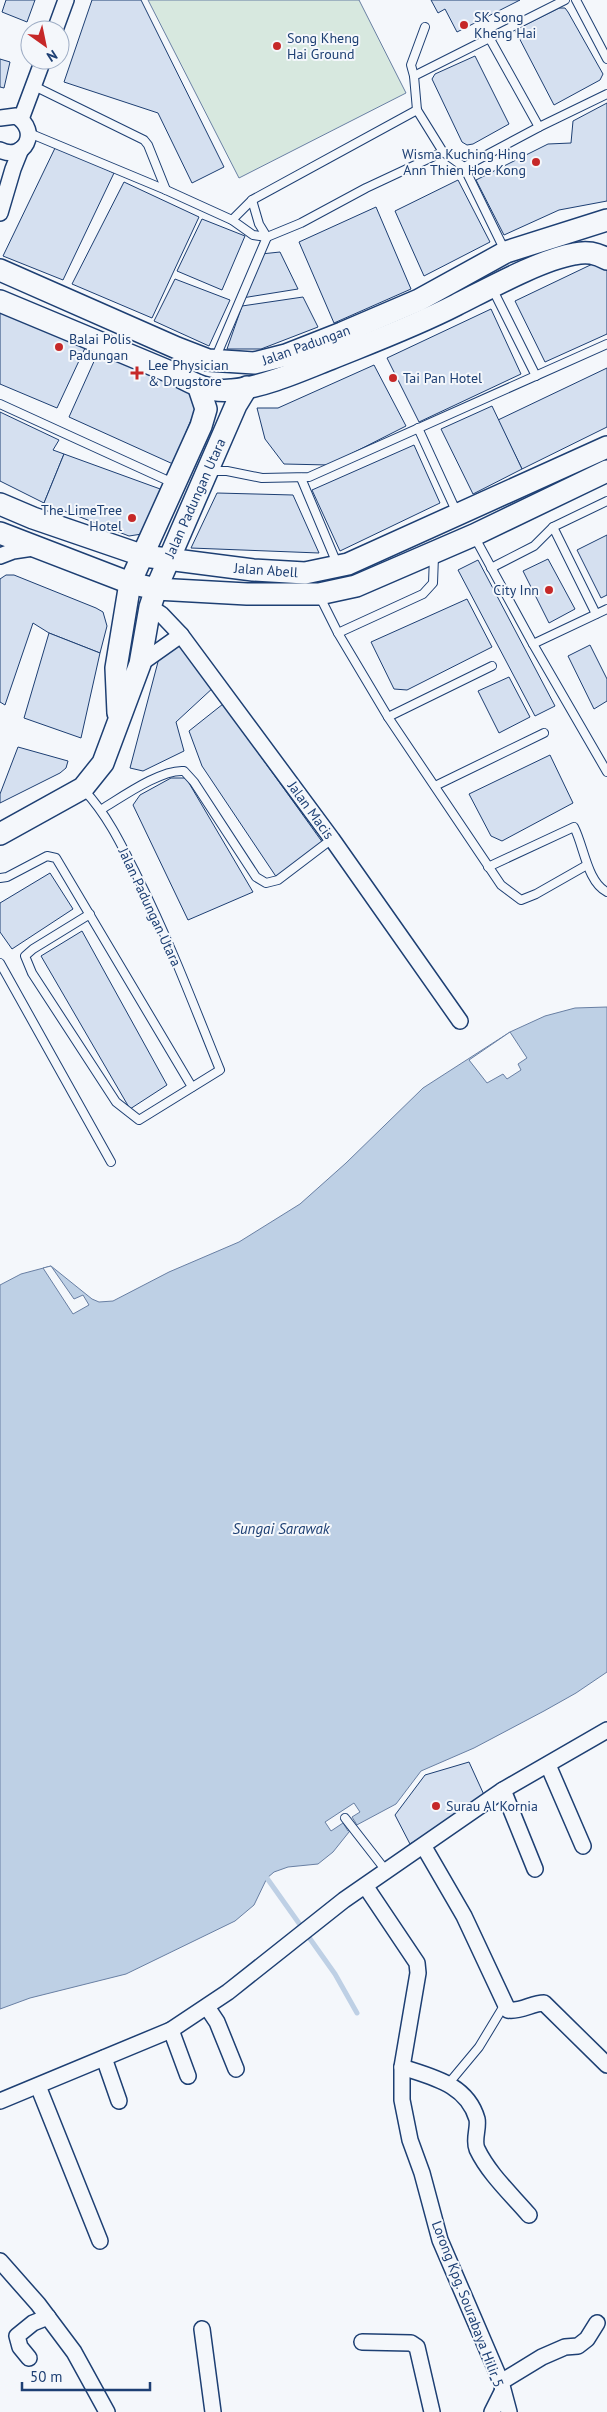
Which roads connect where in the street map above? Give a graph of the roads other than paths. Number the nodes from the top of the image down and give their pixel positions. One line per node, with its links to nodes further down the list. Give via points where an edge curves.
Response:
1 (66, 0): 4 (street)
2 (565, 0): 6 (lane)
3 (576, 0): 7 (lane)
4 (58, 20)
5 (425, 27): 9 (lane, via 411,65)
6 (490, 39): 9 (lane); 15 (lane)
7 (607, 59)
8 (40, 70): 10 (street)
9 (414, 76): 12 (lane)
10 (34, 86): 14 (street); 21 (lane, via 144,140)
11 (607, 94): 15 (lane)
12 (417, 110): 19 (lane); 22 (lane)
13 (0, 118): 14 (street, via 11,116)
14 (21, 119): 16 (street)
15 (539, 127): 20 (lane)
16 (29, 133): 17 (street); 21 (lane)
17 (21, 149): 18 (street, via 10,153); 23 (street)
18 (0, 150)
19 (443, 152): 20 (lane); 26 (lane)
20 (464, 167): 27 (lane)
21 (166, 190): 24 (lane)
22 (252, 200): 24 (lane); 26 (lane, via 259,224)
23 (0, 213)
24 (232, 220): 26 (lane, via 253,235)
25 (607, 220): 27 (main road, Jalan Padungan)
26 (267, 237): 33 (lane)
27 (506, 252): 33 (main road, Jalan Padungan, via 419,300 286,354 254,363)
28 (607, 259): 30 (main road, Jalan Padungan, via 595,253 575,253)
29 (0, 270): 33 (main road, Jalan Padungan, via 177,348)
30 (491, 287): 34 (lane); 35 (main road, Jalan Padungan, via 429,319 293,373)
31 (0, 301): 36 (main road, Jalan Padungan, via 175,374)
32 (607, 344): 34 (lane)
33 (215, 360)
34 (536, 376): 38 (lane)
35 (246, 387): 36 (main road, Jalan Padungan, via 231,390); 40 (main road, Jalan Padungan Utara)
36 (199, 388): 43 (main road, Jalan Padungan Utara, via 206,409)
37 (0, 404): 43 (lane)
38 (418, 428): 42 (lane); 46 (lane)
39 (607, 447): 46 (main road, Jalan Abell)
40 (207, 471): 42 (lane, via 227,471 262,478); 54 (main road, Jalan Padungan Utara)
41 (607, 471): 49 (main road, Jalan Abell)
42 (301, 478): 55 (lane)
43 (175, 484): 53 (main road, Jalan Padungan Utara)
44 (607, 501): 47 (lane)
45 (0, 504): 53 (main road, Jalan Abell)
46 (457, 514): 55 (main road, Jalan Abell)
47 (553, 527): 56 (lane, via 534,546); 61 (lane)
48 (0, 533): 50 (main road, Jalan Abell)
49 (474, 535): 51 (main road, Jalan Abell); 56 (lane)
50 (33, 548): 52 (street); 57 (main road, Jalan Abell)
51 (434, 552): 58 (main road, Jalan Abell, via 356,586); 62 (lane, via 433,583 423,594)
52 (0, 556)
53 (144, 556): 54 (main road, Jalan Abell); 57 (main road, Jalan Padungan Utara)
54 (168, 559): 55 (main road, Jalan Abell, via 305,573); 59 (main road, Jalan Padungan Utara)
55 (338, 566)
56 (491, 568): 64 (lane)
57 (130, 584): 59 (main road, Jalan Abell); 68 (main road, Jalan Padungan Utara, via 116,668)
58 (319, 594): 59 (main road, Jalan Abell); 62 (lane)
59 (153, 598): 63 (street, Jalan Macis, via 161,614); 65 (main road, Jalan Padungan Utara)
60 (607, 609): 61 (lane)
61 (596, 614): 64 (lane)
62 (338, 633): 67 (lane)
63 (181, 635): 65 (street); 75 (street, Jalan Macis)
64 (533, 644): 70 (lane)
65 (140, 664): 68 (main road, Jalan Padungan Utara)
66 (492, 666): 67 (lane)
67 (388, 718): 71 (lane)
68 (118, 726): 72 (main road, Jalan Padungan Utara, via 103,763)
69 (544, 733): 71 (lane)
70 (607, 772)
71 (435, 786): 77 (lane)
72 (83, 788): 73 (lane, Jalan Padungan Utara); 74 (main road)
73 (102, 809): 75 (lane, via 142,786 176,771 184,771 256,877 266,883 278,880); 83 (lane, Jalan Padungan Utara, via 166,934 220,1070)
74 (0, 834)
75 (332, 839): 82 (street, Jalan Macis)
76 (587, 865): 77 (lane, via 521,900 501,885); 77 (lane, via 582,842 574,827); 79 (lane, via 598,887)
77 (488, 867)
78 (0, 878): 80 (lane, via 47,856 56,858)
79 (607, 892)
80 (90, 914): 83 (lane); 83 (lane, Jalan Padungan Utara, via 25,956 32,973 116,1102 132,1116 139,1120)
81 (0, 963): 84 (lane)
82 (460, 1021)
83 (192, 1087)
84 (111, 1162)
85 (607, 1730): 86 (street)
86 (548, 1765): 87 (street); 89 (street)
87 (503, 1790): 90 (street); 91 (street)
88 (345, 1818): 92 (lane)
89 (584, 1846)
90 (424, 1847): 92 (street); 94 (street, via 464,1916)
91 (535, 1869)
92 (387, 1872): 93 (street)
93 (366, 1887): 95 (street, via 344,1900); 99 (street, Lorong Kpg. Sourabaya Hilir 5, via 417,1963)
94 (505, 2004): 98 (street, via 508,2010 516,2012 544,2003); 102 (lane, via 479,2046)
95 (207, 2008): 96 (street); 100 (street, via 217,2022)
96 (171, 2030): 97 (street); 101 (street)
97 (104, 2058): 103 (street); 105 (street)
98 (607, 2065)
99 (402, 2066): 102 (street); 114 (street, Lorong Kpg. Sourabaya Hilir 5, via 402,2100 410,2140 440,2240)
100 (236, 2069)
101 (188, 2076)
102 (449, 2083): 106 (street, via 471,2105 477,2120 476,2147 490,2170)
103 (38, 2086): 104 (street); 107 (street)
104 (0, 2101)
105 (119, 2101)
106 (529, 2215)
107 (100, 2241)
108 (1, 2265): 109 (street)
109 (48, 2317): 113 (street, via 33,2323 17,2336 20,2347); 116 (street, via 74,2352)
110 (597, 2323): 114 (street, via 578,2346 565,2347 542,2357)
111 (202, 2330): 115 (street)
112 (362, 2342): 117 (street, via 411,2343 417,2347)
113 (29, 2358)
114 (501, 2387): 118 (street); 119 (street, Lorong Kpg. Sourabaya Hilir 5)
115 (208, 2410)
116 (107, 2412)
117 (432, 2412)
118 (492, 2412)
119 (509, 2412)

